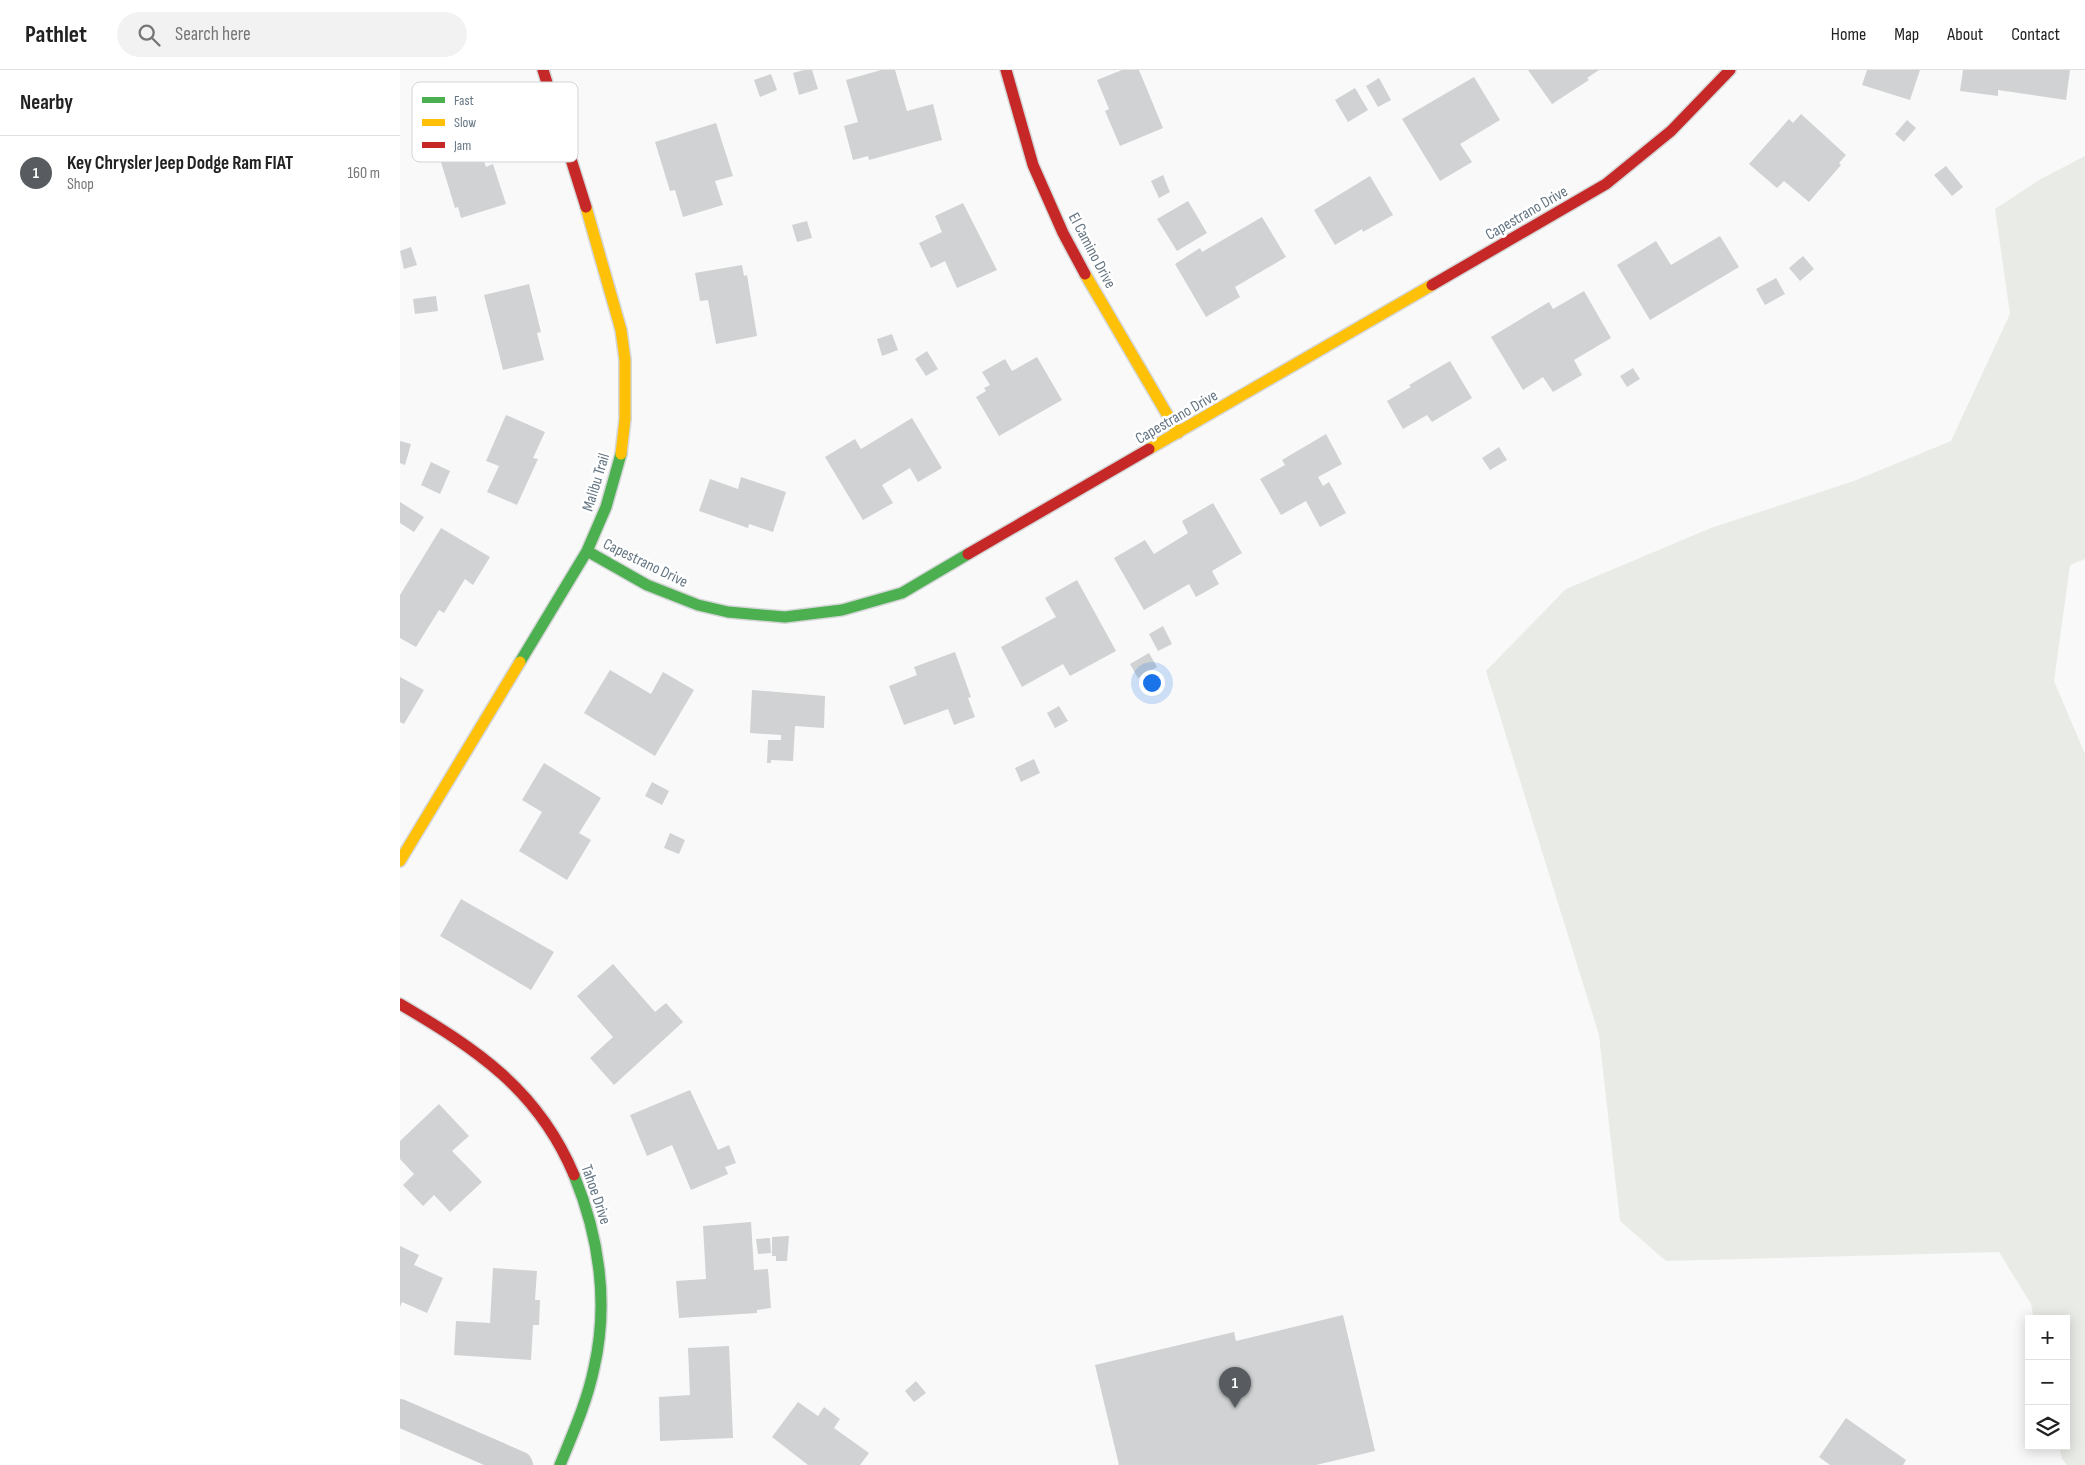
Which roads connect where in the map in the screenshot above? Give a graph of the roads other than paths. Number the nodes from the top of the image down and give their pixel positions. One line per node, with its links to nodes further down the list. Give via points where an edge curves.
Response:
1 (543, 70): 4 (street, Malibu Trail)
2 (1006, 70): 6 (street, El Camino Drive, via 1033,164 1049,203 1078,260)
3 (1730, 70): 6 (street, Capestrano Drive, via 1698,108 1654,148 1606,184)
4 (547, 82)
5 (572, 162): 7 (street, Malibu Trail, via 621,330 625,360 625,420 621,455 606,507)
6 (1178, 433): 7 (street, Capestrano Drive, via 921,584 846,610 777,618 716,610 667,594)
7 (587, 551): 8 (street, Malibu Trail)
8 (400, 861)
9 (400, 1004): 12 (street, Tahoe Drive, via 460,1040 497,1068 520,1092 562,1149 588,1209 601,1284 598,1347 587,1396)
10 (400, 1413): 11 (street)
11 (519, 1465)
12 (560, 1465)

